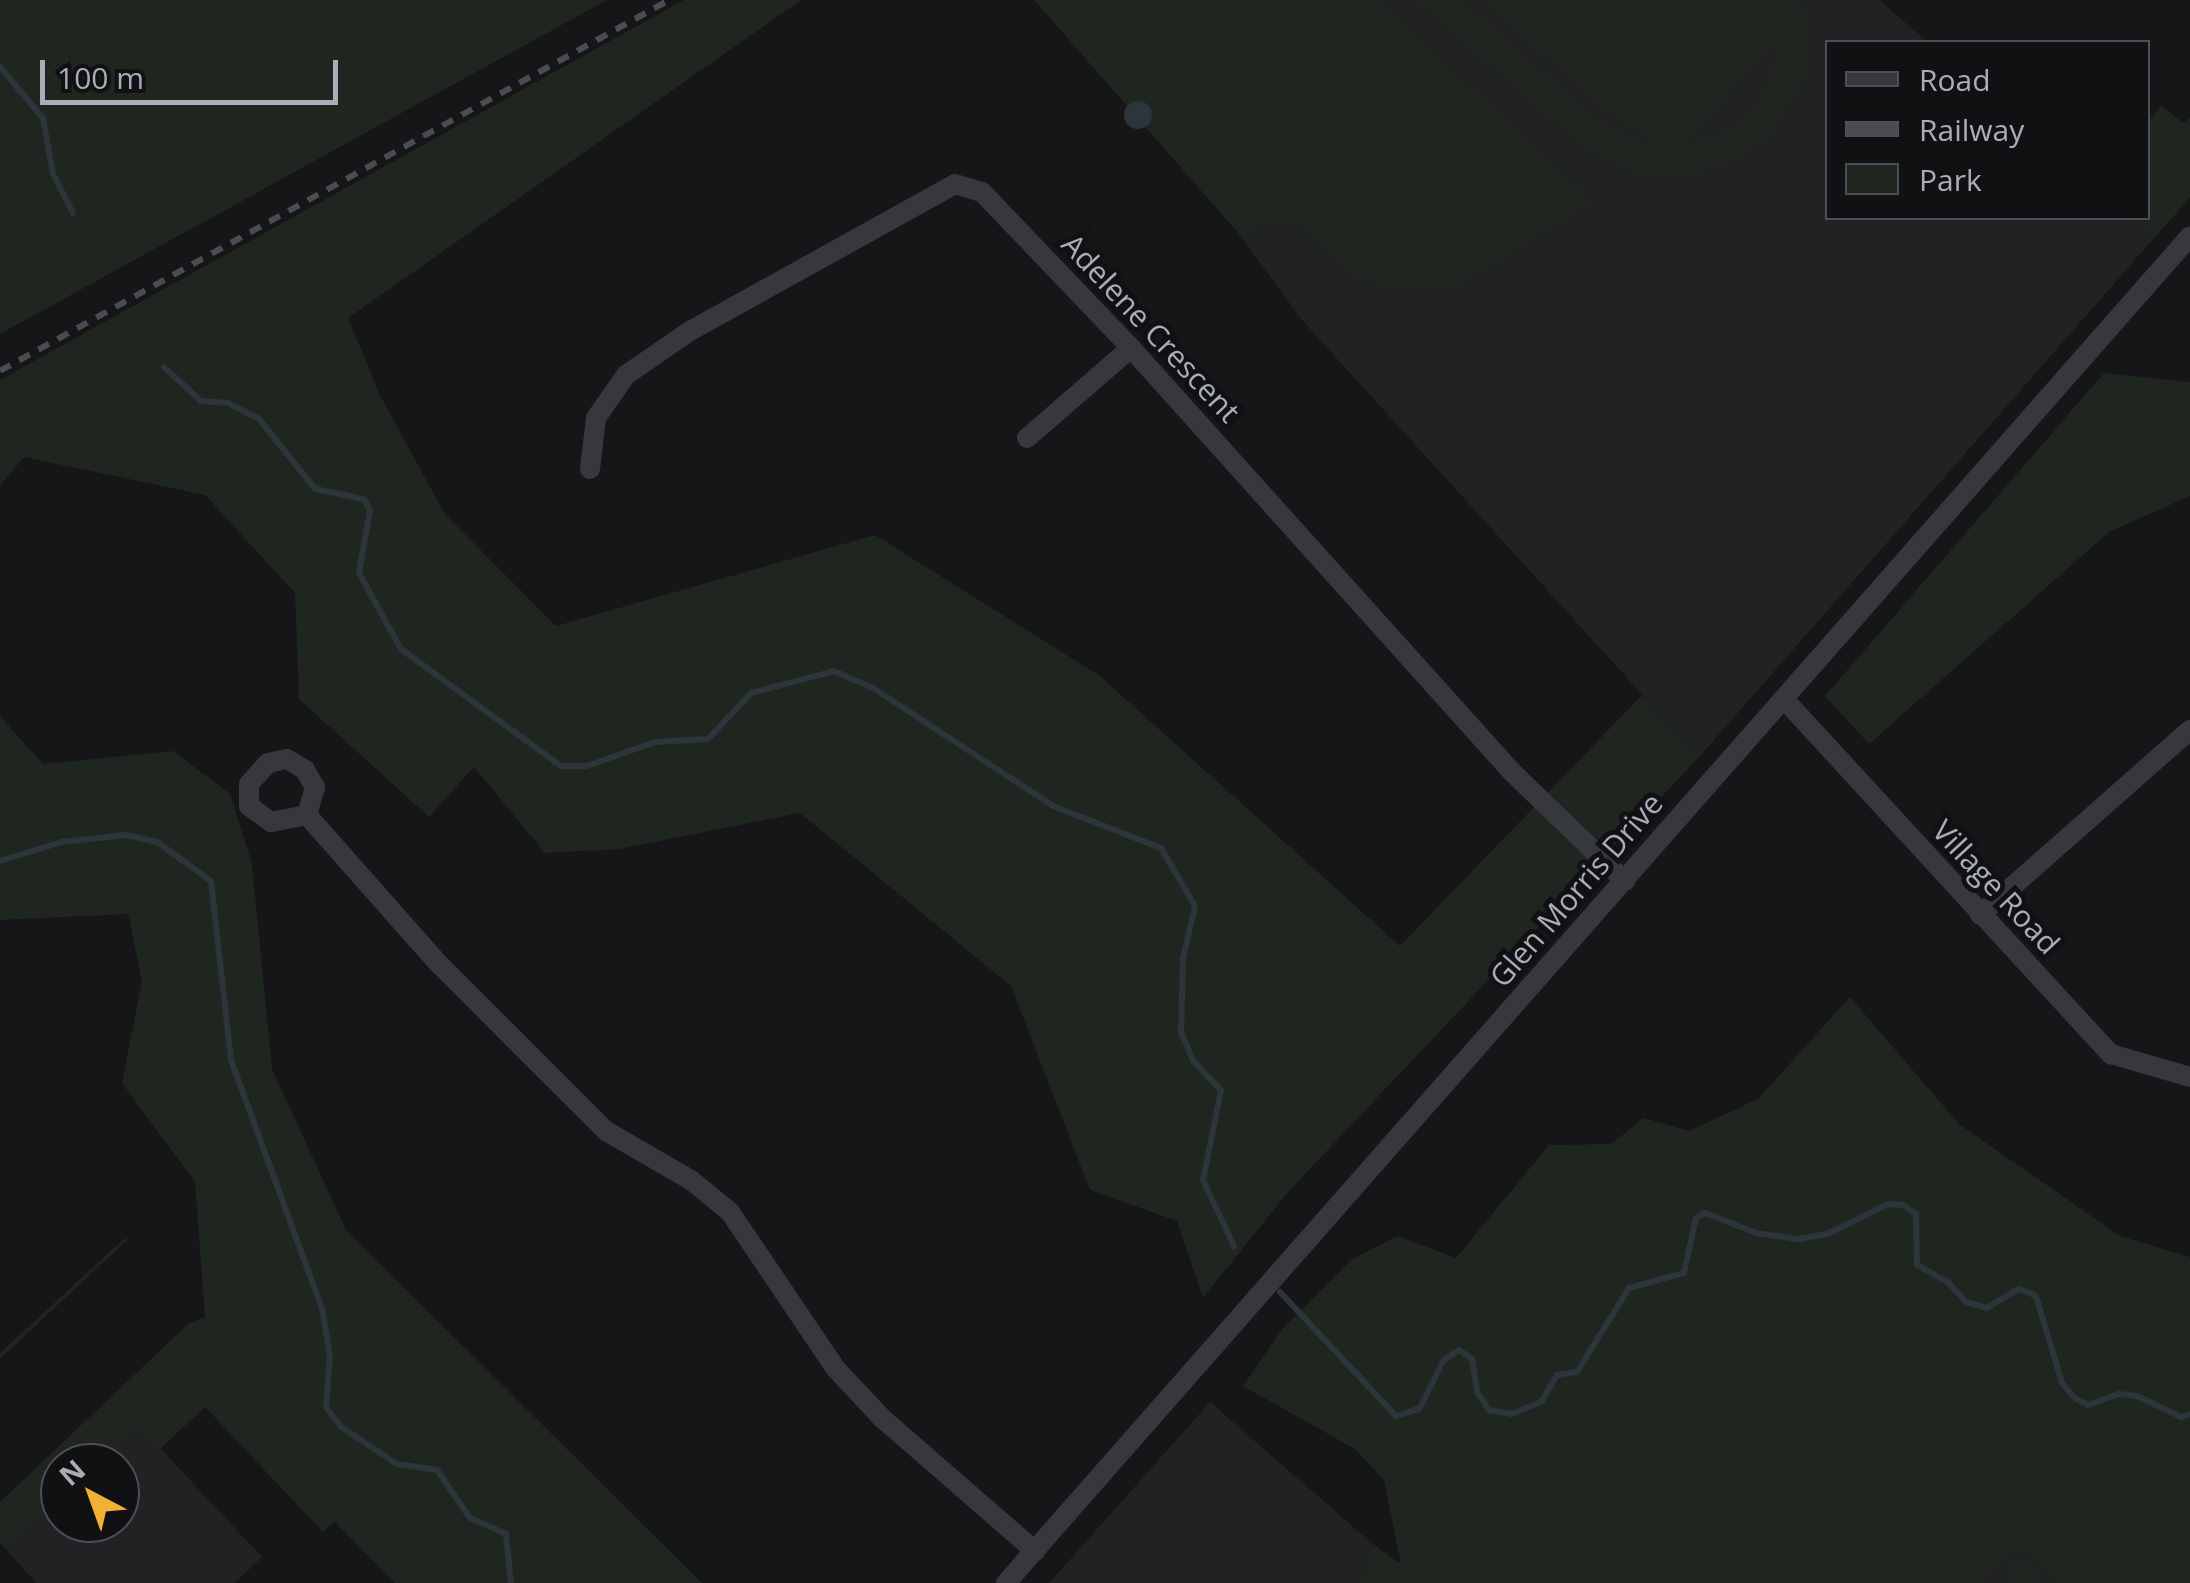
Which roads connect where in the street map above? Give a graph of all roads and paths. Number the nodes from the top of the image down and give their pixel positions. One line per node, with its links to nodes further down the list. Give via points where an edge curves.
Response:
1 (2190, 236): 5 (street, Glen Morris Drive)
2 (1131, 348): 3 (street); 4 (street, Adelene Crescent, via 998,206 955,184 690,331 626,375 596,418); 8 (street, Adelene Crescent, via 1512,772)
3 (1027, 438)
4 (590, 469)
5 (1784, 699): 8 (street, Glen Morris Drive); 9 (street, Village Road)
6 (2190, 730): 9 (street)
7 (307, 815): 11 (street, via 438,963 606,1131 691,1180 730,1212 836,1368 882,1418)
8 (1624, 881): 11 (street, Glen Morris Drive)
9 (1980, 914): 10 (street, Village Road, via 2111,1054)
10 (2190, 1077)
11 (1034, 1551): 12 (street, Glen Morris Drive)
12 (1006, 1583)

